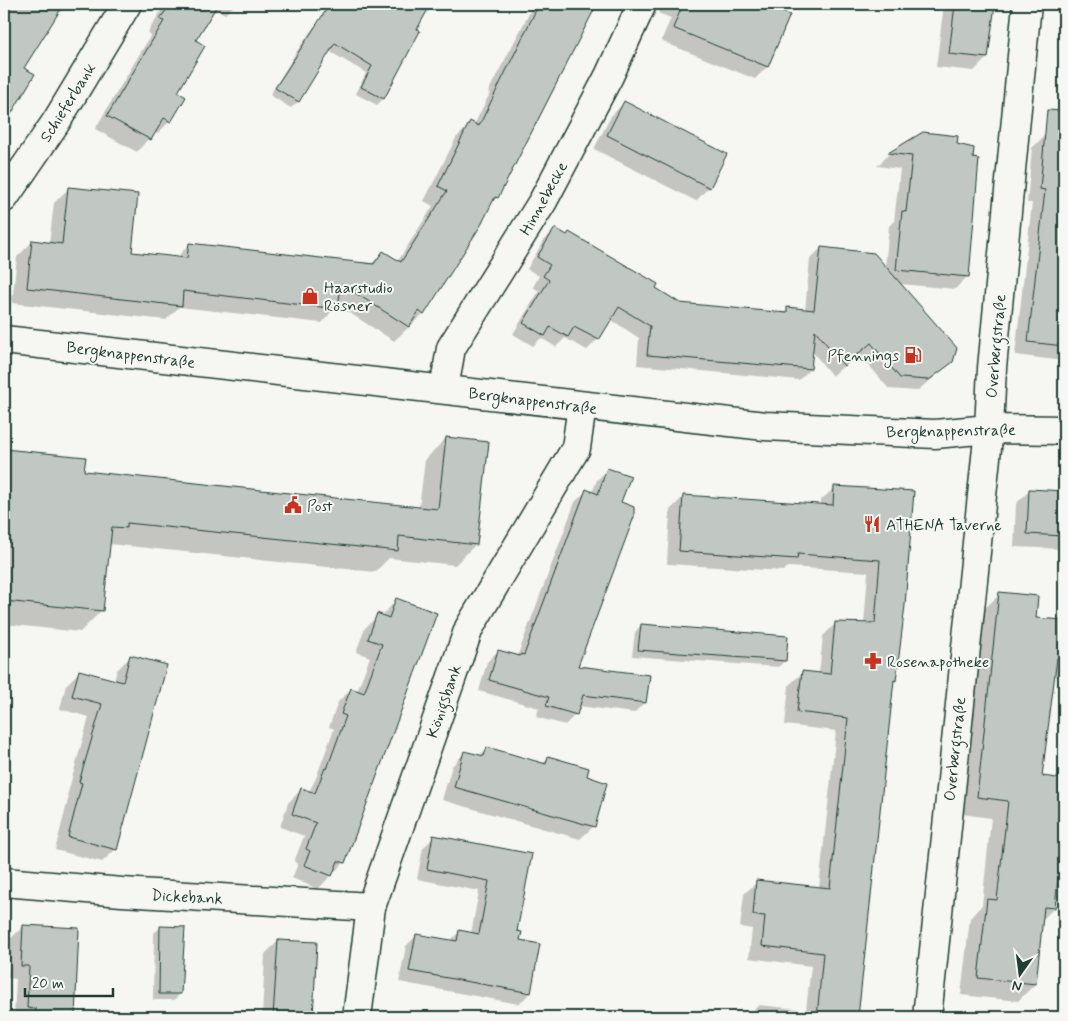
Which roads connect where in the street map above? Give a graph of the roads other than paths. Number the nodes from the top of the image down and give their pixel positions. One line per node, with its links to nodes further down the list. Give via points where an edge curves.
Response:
1 (127, 4): 4 (street, Schieferbank, via 56,122)
2 (642, 4): 6 (street, Hinnebecke, via 543,202 451,348)
3 (1028, 4): 8 (street, Overbergstraße, via 992,368)
4 (4, 198)
5 (4, 340): 6 (street, Bergknappenstraße)
6 (444, 389): 7 (street, Bergknappenstraße)
7 (582, 406): 8 (street, Bergknappenstraße, via 765,426 935,434); 11 (street, Königsbank, via 576,448 469,628)
8 (989, 429): 9 (street, Bergknappenstraße); 13 (street, Overbergstraße)
9 (1064, 430)
10 (4, 882): 11 (street, Dickebank)
11 (371, 907): 12 (street, Königsbank)
12 (356, 1017)
13 (927, 1017)

